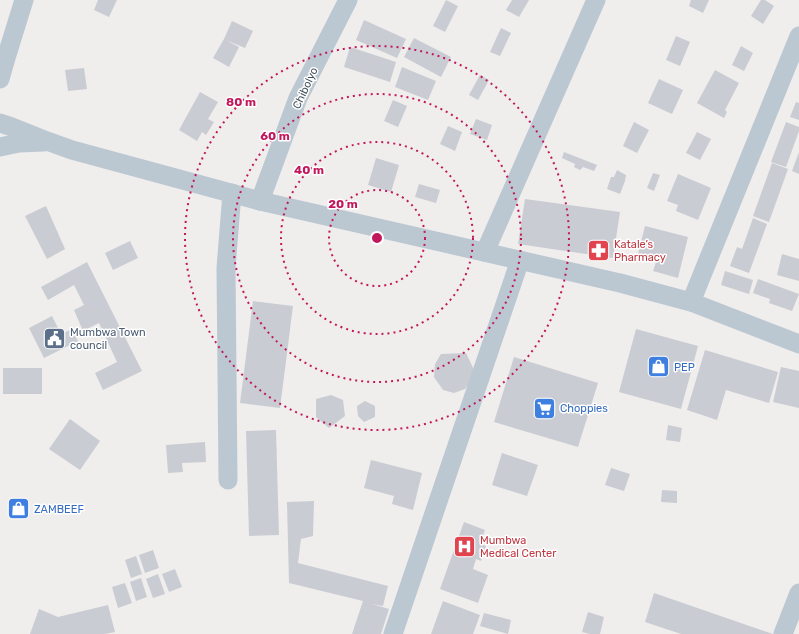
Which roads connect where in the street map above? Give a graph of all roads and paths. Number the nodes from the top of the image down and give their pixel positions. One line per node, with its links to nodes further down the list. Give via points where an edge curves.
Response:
1 (24, 0): 5 (street)
2 (348, 0): 11 (street, Chibolyo, via 298,98)
3 (596, 0): 12 (street)
4 (799, 36): 14 (street)
5 (3, 62): 6 (street)
6 (0, 80)
7 (0, 123): 8 (street)
8 (47, 141): 9 (street); 10 (street)
9 (0, 147)
10 (232, 193): 11 (street); 16 (street, via 226,268)
11 (260, 201): 12 (street)
12 (485, 252): 13 (street)
13 (520, 260): 14 (street); 18 (street)
14 (691, 302): 15 (street)
15 (799, 344)
16 (228, 480)
17 (799, 593): 19 (street)
18 (393, 634)
19 (783, 634)

